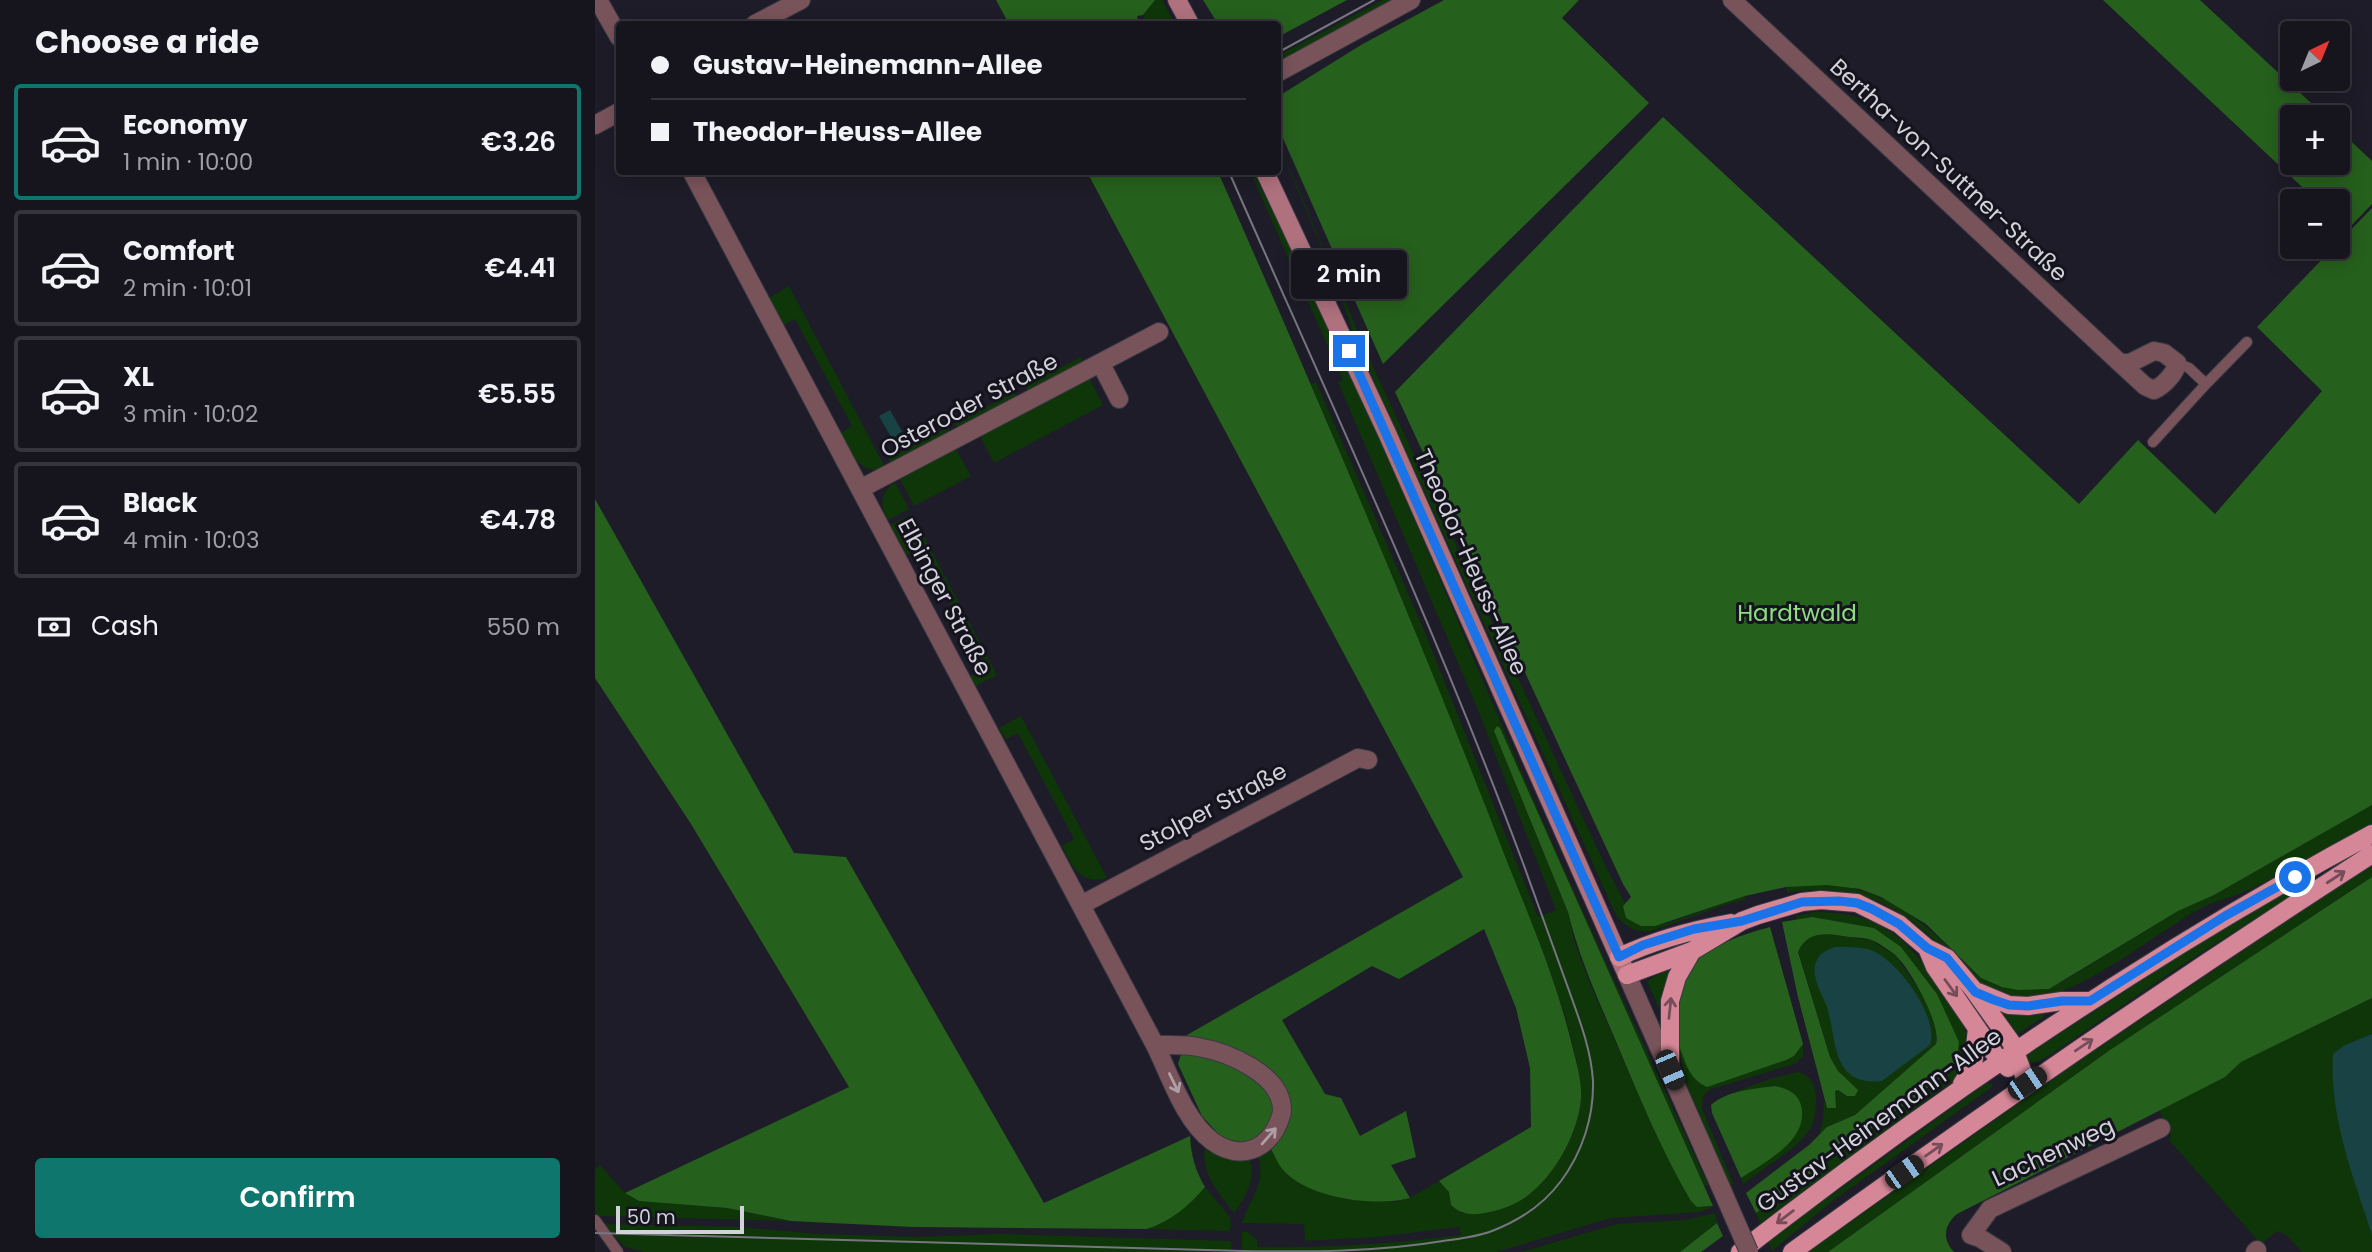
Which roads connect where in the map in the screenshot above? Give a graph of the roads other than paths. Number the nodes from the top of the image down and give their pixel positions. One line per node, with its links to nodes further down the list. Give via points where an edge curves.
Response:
1 (598, 0): 8 (street)
2 (801, 0): 6 (street)
3 (1177, 0): 7 (main road)
4 (1411, 0): 9 (street)
5 (1744, 4): 17 (street, Bertha-von-Suttner-Straße)
6 (761, 21)
7 (1188, 21)
8 (616, 32)
9 (1281, 72)
10 (616, 114): 11 (street)
11 (595, 125)
12 (694, 175): 22 (street, Elbinger Straße)
13 (1266, 175): 30 (main road, Theodor-Heuss-Allee, via 1392,444)
14 (1159, 332): 16 (street, Osteroder Straße)
15 (2247, 342): 19 (lane)
16 (1101, 363): 20 (street); 22 (street, Osteroder Straße)
17 (2120, 363): 18 (street, via 2154,351 2164,352); 18 (street, Bertha-von-Suttner-Straße, via 2154,390 2177,369)
18 (2177, 363): 19 (lane)
19 (2206, 384): 21 (lane)
20 (1119, 399)
21 (2153, 442)
22 (860, 489): 26 (street, Elbinger Straße)
23 (1368, 760): 26 (street, Stolper Straße, via 1358,758)
24 (2372, 834): 33 (main road, Gustav-Heinemann-Allee, via 2225,916)
25 (2372, 854): 38 (main road, one-way to 25)
26 (1081, 905): 35 (street, Elbinger Straße)
27 (1750, 918): 28 (main road, via 1821,900 1857,903 1899,924); 29 (main road); 30 (main road, via 1660,939)
28 (1927, 948): 32 (main road, via 1947,958); 34 (main road, one-way to 34)
29 (1692, 951): 31 (main road); 37 (main road, one-way to 29, via 1669,1001)
30 (1619, 957): 31 (main road, Theodor-Heuss-Allee)
31 (1627, 975): 37 (street)
32 (1975, 992): 33 (main road, via 2009,1005); 36 (main road)
33 (2090, 1001): 36 (main road, Gustav-Heinemann-Allee)
34 (1977, 1028): 36 (main road); 39 (main road, via 1973,1067)
35 (1155, 1045): 35 (street, Elbinger Straße, one-way to 35, via 1192,1122 1211,1140 1240,1152 1254,1151 1270,1138 1282,1110 1271,1083 1251,1065 1198,1047)
36 (2008, 1056): 38 (main road); 39 (main road, Gustav-Heinemann-Allee)
37 (1670, 1070): 44 (street, bridge)
38 (2027, 1083): 45 (main road, one-way to 38)
39 (1955, 1094): 43 (main road, Gustav-Heinemann-Allee, one-way to 43)
40 (2161, 1128): 46 (street, Lachenweg, via 1990,1209 1971,1235)
41 (595, 1220): 42 (lane)
42 (618, 1252)
43 (1740, 1252)
44 (1749, 1252)
45 (1792, 1252)
46 (2002, 1252)

